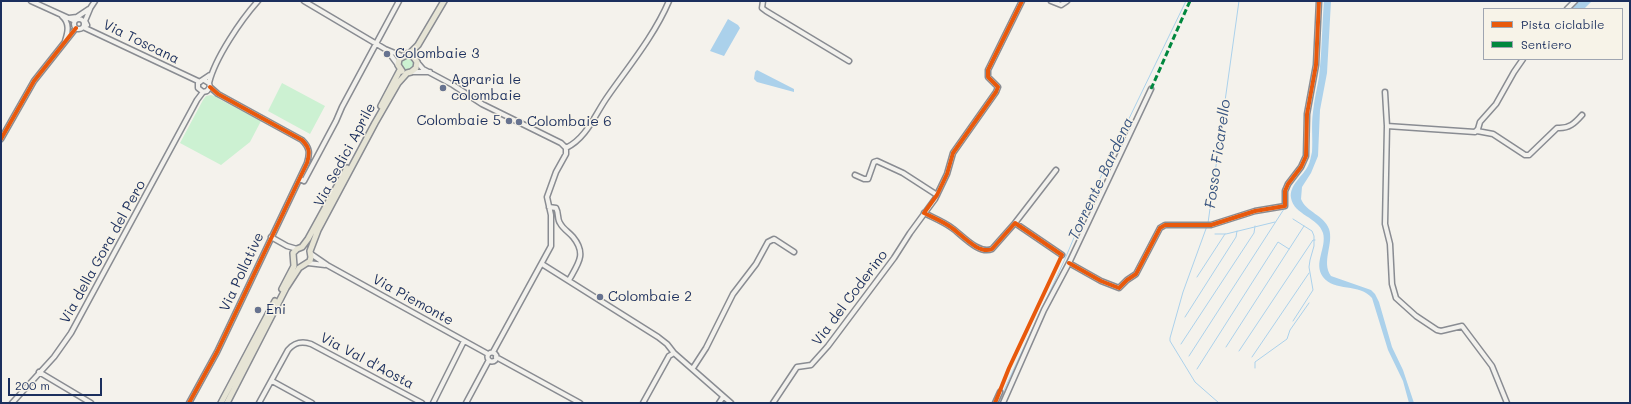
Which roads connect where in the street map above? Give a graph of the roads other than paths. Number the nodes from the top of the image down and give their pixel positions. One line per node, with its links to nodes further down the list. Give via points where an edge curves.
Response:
1 (31, 1): 14 (street)
2 (95, 1): 13 (street)
3 (258, 1): 32 (street, via 237,26)
4 (304, 1): 22 (street)
5 (399, 1): 22 (street)
6 (444, 1): 23 (main road)
7 (669, 1): 40 (street, via 662,18 594,120 574,143)
8 (763, 1): 28 (street, via 762,8 766,11)
9 (1022, 1): 44 (street, Via del Coderino, via 988,70 988,77 998,87 996,92 953,153)
10 (1051, 1): 11 (street, via 1060,5)
11 (1067, 1)
12 (1319, 1): 54 (street, via 1316,65 1307,114 1306,156 1285,191 1286,206 1248,213 1211,226 1165,225 1160,228 1136,274 1119,288)
13 (90, 9): 15 (street, via 77,18); 16 (street); 20 (street, via 85,21)
14 (59, 13): 15 (street); 21 (street, via 67,23)
15 (68, 18): 17 (street)
16 (82, 20): 17 (street); 18 (street)
17 (75, 22): 19 (street)
18 (83, 27): 19 (street); 20 (street, Via Toscana)
19 (76, 28): 21 (street)
20 (92, 30): 32 (street, Via Toscana)
21 (64, 43): 38 (street, via 34,80)
22 (376, 43): 24 (street); 43 (street, Via Pollative, via 304,181)
23 (418, 45): 25 (main road); 27 (main road, Via Sedici Aprile)
24 (385, 49): 25 (street); 29 (street)
25 (404, 55): 27 (main road, via 412,56); 29 (main road, Via Sedici Aprile, via 399,60)
26 (1523, 60): 37 (street, via 1496,104 1480,122)
27 (416, 61): 30 (street, via 424,69); 31 (main road, Via Sedici Aprile, via 416,68)
28 (849, 61)
29 (399, 67): 31 (main road); 49 (main road, Via Sedici Aprile, via 314,229)
30 (432, 72): 31 (street); 40 (street, via 482,104 561,143)
31 (410, 73): 50 (main road, Via Sedici Aprile, via 398,83 375,123 318,230)
32 (204, 87): 39 (street, Via Toscana, via 296,136); 66 (street, Via della Gora del Pero, via 73,330)
33 (1151, 89): 54 (street)
34 (1385, 92): 36 (street)
35 (1582, 115): 37 (street, via 1574,125 1557,128 1529,155 1525,155 1493,134)
36 (1387, 126): 37 (street, via 1471,133); 87 (street, via 1386,224 1392,284 1396,298 1437,330 1462,326 1492,366)
37 (1477, 131)
38 (1, 139)
39 (309, 148): 43 (street, Via Pollative, via 307,163)
40 (566, 148): 45 (street, via 566,154 548,193)
41 (1056, 170): 47 (street)
42 (855, 175): 44 (street, via 868,179 874,162 877,161 903,172)
43 (300, 179): 48 (street, Via Pollative)
44 (937, 195): 46 (street, Via del Coderino)
45 (549, 207): 56 (street, via 551,246); 58 (street, via 556,208 559,222 580,248 579,262)
46 (924, 213): 47 (street, via 985,250 992,249); 84 (street, Via del Coderino, via 894,258 828,346 811,365 797,367)
47 (1015, 223): 52 (street)
48 (271, 237): 49 (street); 72 (street, Via Pollative, via 216,353)
49 (297, 250): 50 (main road); 53 (main road)
50 (310, 252): 55 (main road, Via Sedici Aprile, via 311,259); 57 (street, Via Piemonte)
51 (794, 252): 65 (street, via 774,239 768,242 749,274 733,294)
52 (1062, 255)
53 (295, 262): 55 (main road, via 299,265); 73 (main road)
54 (1069, 263): 86 (street, via 1044,310)
55 (306, 264): 57 (street, Via Piemonte); 74 (main road, Via Sedici Aprile, via 299,268 286,288)
56 (542, 264): 58 (street); 60 (street)
57 (327, 265): 59 (street, Via Piemonte)
58 (569, 280): 61 (street, via 658,337)
59 (464, 341): 62 (street, Via Piemonte); 78 (street)
60 (493, 352): 62 (street); 63 (street)
61 (674, 353): 65 (street); 81 (street, via 669,356)
62 (488, 354): 64 (street)
63 (496, 357): 64 (street); 80 (street)
64 (490, 360): 79 (street)
65 (693, 368): 69 (street)
66 (39, 372): 70 (street, Via della Gora del Pero); 71 (street)
67 (272, 382): 75 (street); 76 (street); 77 (street, Via Val d'Aosta, via 288,350 301,342 311,344)
68 (1000, 392): 85 (street)
69 (723, 397): 82 (street); 83 (street)
70 (12, 403)
71 (91, 403)
72 (189, 403)
73 (221, 403)
74 (227, 403)
75 (259, 403)
76 (312, 403)
77 (422, 403)
78 (433, 403)
79 (466, 403)
80 (580, 403)
81 (644, 403)
82 (719, 403)
83 (731, 403)
84 (773, 403)
85 (995, 403)
86 (1003, 403)
87 (1507, 403)

